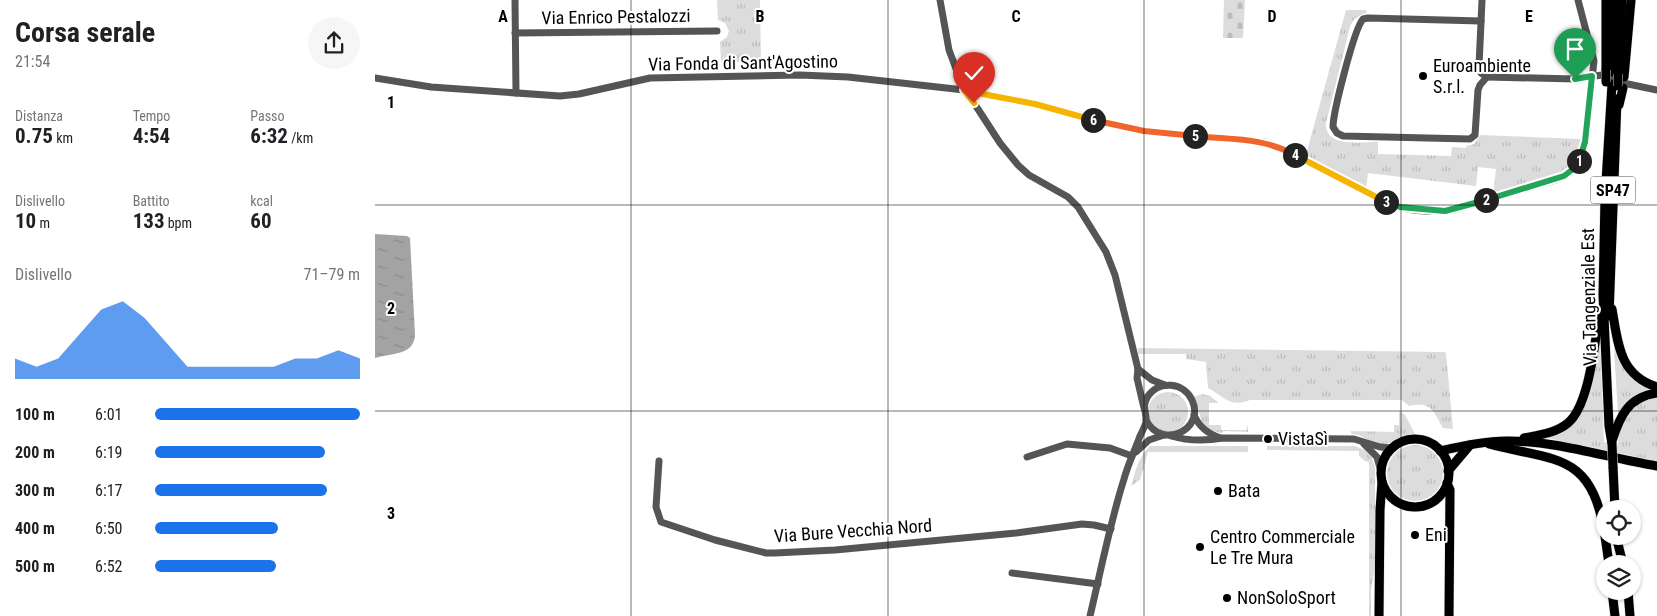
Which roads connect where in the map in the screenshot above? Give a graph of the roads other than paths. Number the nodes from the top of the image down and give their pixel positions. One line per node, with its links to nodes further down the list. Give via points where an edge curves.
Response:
1 (515, 0): 11 (street)
2 (940, 0): 17 (street, via 949,50)
3 (1482, 0): 9 (street)
4 (1578, 0): 13 (street, Via Fonda di Sant'Agostino, via 1593,57)
5 (1606, 0): 12 (main road)
6 (1614, 0): 12 (main road)
7 (1622, 0): 12 (main road)
8 (1631, 0): 12 (main road)
9 (1481, 21): 14 (street, via 1479,66); 14 (street, via 1363,19 1358,26 1333,130 1339,135 1470,140 1475,135 1478,87)
10 (717, 31): 11 (street, Via Enrico Pestalozzi)
11 (515, 33): 19 (street)
12 (1615, 73): 16 (main road, bridge); 16 (main road, bridge)
13 (1592, 76): 14 (street, via 1575,79); 17 (street, Via Fonda di Sant'Agostino, via 1583,149 1573,169 1556,180 1445,211 1396,206 1265,142 1134,129); 18 (street, via 1602,75)
14 (1487, 77)
15 (375, 78): 19 (street, Via Fonda di Sant'Agostino, via 431,87)
16 (1615, 85): 20 (main road); 20 (main road)
17 (964, 90): 19 (street, Via Fonda di Sant'Agostino, via 840,76 800,75 659,78 566,96); 22 (street, via 1018,165 1033,178 1068,197 1083,213 1106,252 1115,275)
18 (1657, 90)
19 (516, 93)
20 (1614, 114): 21 (main road, Via Tangenziale Est / SP47, via 1612,219)
21 (1606, 294): 24 (main road, via 1625,363 1641,380); 32 (main road, via 1584,398 1578,412 1561,428); 34 (main road, Via Tangenziale Est / SP47)
22 (1138, 369): 23 (street); 26 (street)
23 (1165, 385): 26 (street, via 1149,395); 27 (street, via 1178,386 1188,393 1194,403)
24 (1657, 387)
25 (1657, 392): 34 (main road, via 1643,397 1627,409 1619,420)
26 (1144, 408): 28 (street)
27 (1194, 415): 29 (street, via 1185,430); 30 (street, via 1206,431)
28 (1146, 420): 29 (street, via 1153,430); 38 (street)
29 (1167, 435): 30 (street, via 1186,439); 38 (street, via 1145,442)
30 (1223, 438): 31 (street)
31 (1360, 441): 36 (street); 43 (street, via 1377,457)
32 (1511, 441): 33 (main road); 41 (main road, via 1563,446)
33 (1482, 442): 35 (main road); 46 (main road, via 1562,462 1588,482)
34 (1611, 444): 47 (main road, Via Tangenziale Est / SP47, bridge)
35 (1470, 445): 37 (main road); 42 (main road)
36 (1392, 448): 37 (main road, via 1417,440 1427,442); 43 (main road, via 1385,457)
37 (1440, 451): 42 (main road)
38 (1132, 456): 39 (street, via 1110,448 1067,444); 48 (street)
39 (1027, 457)
40 (659, 461): 48 (street, Via Bure Vecchia Nord, via 656,507 661,522 766,553 835,550 1082,524)
41 (1657, 466)
42 (1448, 471): 45 (main road)
43 (1381, 472): 44 (main road)
44 (1382, 482): 45 (main road, via 1395,501 1417,507 1438,498); 55 (main road)
45 (1447, 483): 56 (main road, via 1450,490)
46 (1597, 500)
47 (1615, 500)
48 (1111, 529): 50 (street)
49 (1012, 573): 50 (street)
50 (1098, 584): 54 (street)
51 (1613, 600): 57 (main road)
52 (1619, 600): 58 (main road)
53 (1629, 600): 59 (main road)
54 (1090, 616)
55 (1379, 616)
56 (1449, 616)
57 (1615, 616)
58 (1619, 616)
59 (1630, 616)

